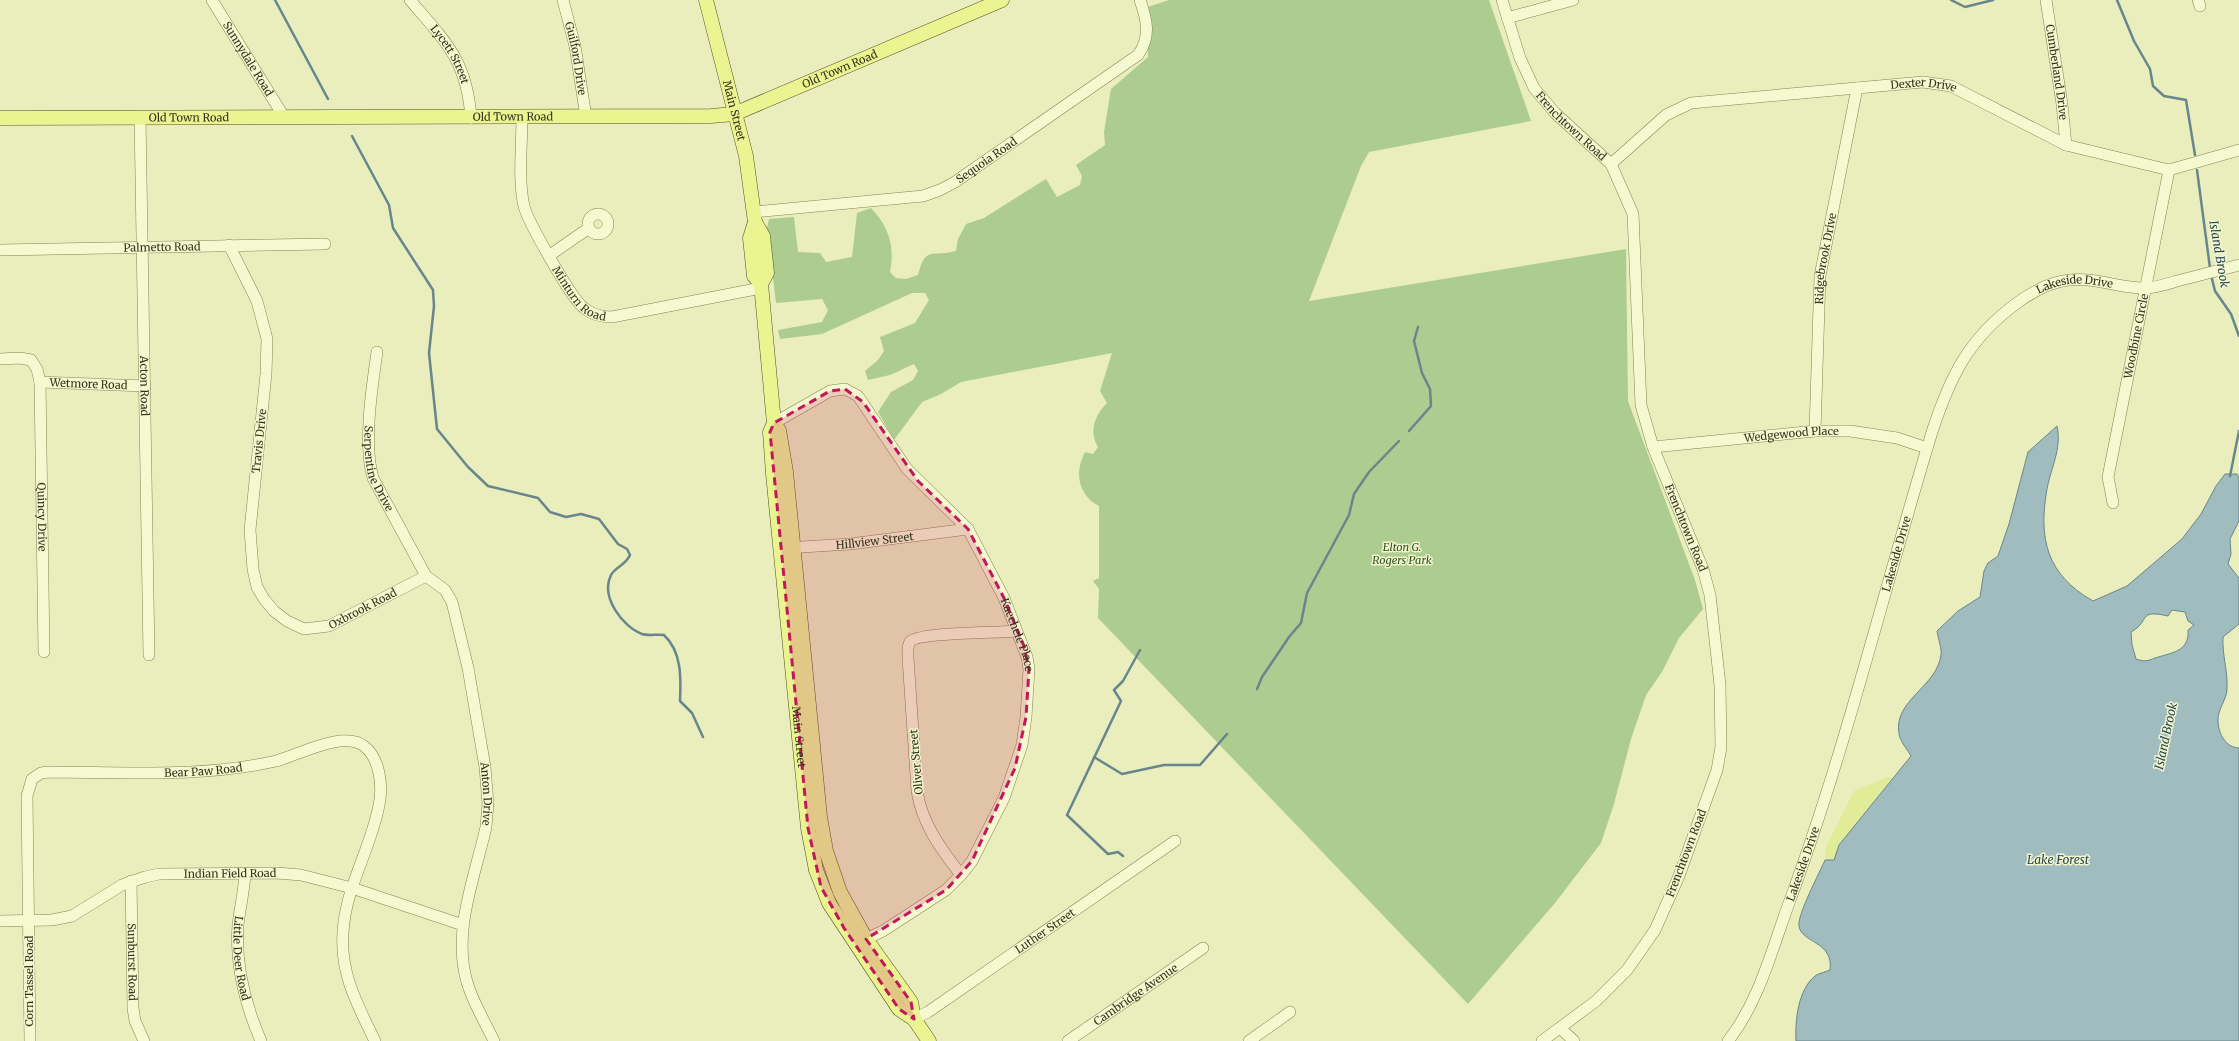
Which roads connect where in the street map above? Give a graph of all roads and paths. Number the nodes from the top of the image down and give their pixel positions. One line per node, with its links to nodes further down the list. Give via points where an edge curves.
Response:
1 (212, 0): 14 (street, Sunnydale Road)
2 (410, 0): 17 (street, Lycett Street, via 446,41 459,62 470,100)
3 (563, 0): 15 (street, Guilford Drive, via 575,46)
4 (706, 0): 12 (main road, Main Street)
5 (1002, 0): 12 (main road, Old Town Road)
6 (1140, 0): 23 (street, Sequoia Road, via 1145,13 1147,36 1138,56 955,182 923,196)
7 (1502, 0): 10 (street, Frenchtown Road)
8 (1573, 0): 10 (street)
9 (2046, 0): 19 (street, Cumberland Drive)
10 (1508, 18): 21 (street, Frenchtown Road, via 1526,72 1540,97)
11 (1857, 88): 19 (street, Dexter Drive, via 1923,82 1951,86 2040,134); 21 (street, Dexter Drive, via 1691,103 1666,115); 38 (street, Ridgebrook Drive, via 1820,276)
12 (734, 114): 15 (main road, Old Town Road); 23 (main road, Main Street, via 746,156)
13 (140, 117): 14 (main road, Old Town Road); 16 (main road, Old Town Road); 27 (street, Acton Road)
14 (284, 117): 17 (main road, Old Town Road)
15 (586, 117): 18 (main road, Old Town Road)
16 (0, 118)
17 (471, 118): 18 (main road, Old Town Road)
18 (522, 118): 29 (street, Minturn Road, via 524,207)
19 (2066, 145): 22 (street, Dexter Drive)
20 (2239, 150): 22 (street, Dexter Drive)
21 (1611, 164): 39 (street, Frenchtown Road, via 1633,214 1639,391)
22 (2169, 170): 32 (street, Woodbine Circle)
23 (755, 217): 31 (main road, Main Street, via 750,238 754,276)
24 (589, 228): 29 (street)
25 (325, 244): 26 (street, Palmetto Road)
26 (229, 245): 27 (street, Palmetto Road); 45 (street, Travis Drive, via 257,301 267,339 266,374 250,530 253,569 257,586 264,599 274,611)
27 (143, 247): 28 (street, Palmetto Road); 36 (street, Acton Road)
28 (0, 250)
29 (550, 255): 31 (street, Minturn Road, via 577,302 589,312 603,317)
30 (2239, 265): 32 (street, Lakeside Drive)
31 (761, 286): 37 (main road, Main Street)
32 (2145, 288): 40 (street, Lakeside Drive, via 2090,279 2068,280 2042,288 2019,302 1990,325 1965,355 1945,392); 41 (street, Woodbine Circle, via 2108,476)
33 (377, 352): 44 (street, Serpentine Drive, via 372,384 370,467 378,488)
34 (0, 359): 35 (street, Wetmore Road, via 31,360 37,369)
35 (40, 382): 36 (street, Wetmore Road); 47 (street, Quincy Drive)
36 (145, 386): 48 (street, Acton Road)
37 (774, 423): 42 (street, Kaechele Place, via 830,391 852,391 863,402 907,469); 43 (main road, Main Street, via 780,437)
38 (1816, 431): 39 (street, Wedgewood Place); 40 (street, Wedgewood Place, via 1850,431 1882,435)
39 (1653, 447): 64 (street, Frenchtown Road, via 1703,569 1710,596 1720,685 1721,747 1717,770 1679,876 1655,930 1615,983 1596,1002)
40 (1927, 448): 75 (street, Lakeside Drive, via 1826,797 1759,984 1745,1018)
41 (2113, 503)
42 (968, 529): 43 (street, Hillview Street, via 850,544); 46 (street, Kaechele Place, via 1004,598)
43 (787, 548): 49 (main road, Main Street)
44 (426, 576): 45 (street, Oxbrook Road, via 329,626 313,629); 59 (street, Anton Drive, via 445,590 453,606 468,668 485,767 488,804 486,827)
45 (296, 626)
46 (1016, 632): 54 (street, Kaechele Place, via 1024,646 1029,669 1022,745 1004,798 972,861); 54 (street, Oliver Street, via 930,635 910,642 908,658 919,800 925,821)
47 (44, 652)
48 (149, 655)
49 (805, 737): 50 (main road, Main Street); 52 (main road, Main Street)
50 (824, 839): 52 (main road); 60 (main road, Main Street, via 832,870)
51 (1175, 841): 63 (street, Luther Street, via 928,1012)
52 (810, 844): 60 (main road, Main Street, via 821,887)
53 (245, 874): 55 (street, Indian Field Road, via 160,874); 56 (street, Indian Field Road, via 290,874); 67 (street, Little Deer Road, via 238,925 238,959 244,997)
54 (962, 875): 60 (street, Kaechele Place, via 924,905 883,931)
55 (131, 881): 58 (street, Indian Field Road, via 72,916); 66 (street, Sunburst Road, via 133,1008 135,1021)
56 (352, 888): 58 (street, Bear Paw Road, via 379,806 380,786 376,762 370,752 356,742 340,740 277,760 220,770 171,773 48,772 36,776 29,785 27,796); 59 (street, Indian Field Road); 68 (street, via 344,923 344,965 351,991)
57 (0, 921): 58 (street, Indian Field Road)
58 (29, 921): 65 (street, Corn Tassel Road)
59 (463, 925): 69 (street, Anton Drive, via 462,949 467,982)
60 (860, 941): 63 (main road, Main Street, via 910,1002)
61 (1203, 948): 71 (street, Cambridge Avenue)
62 (1290, 1012): 72 (street)
63 (914, 1019): 70 (main road, Main Street)
64 (1561, 1029): 73 (street, Frenchtown Road); 74 (street)
65 (30, 1041)
66 (144, 1041)
67 (261, 1041)
68 (375, 1041)
69 (494, 1041)
70 (929, 1041)
71 (1068, 1041)
72 (1249, 1041)
73 (1542, 1041)
74 (1574, 1041)
75 (1728, 1041)

